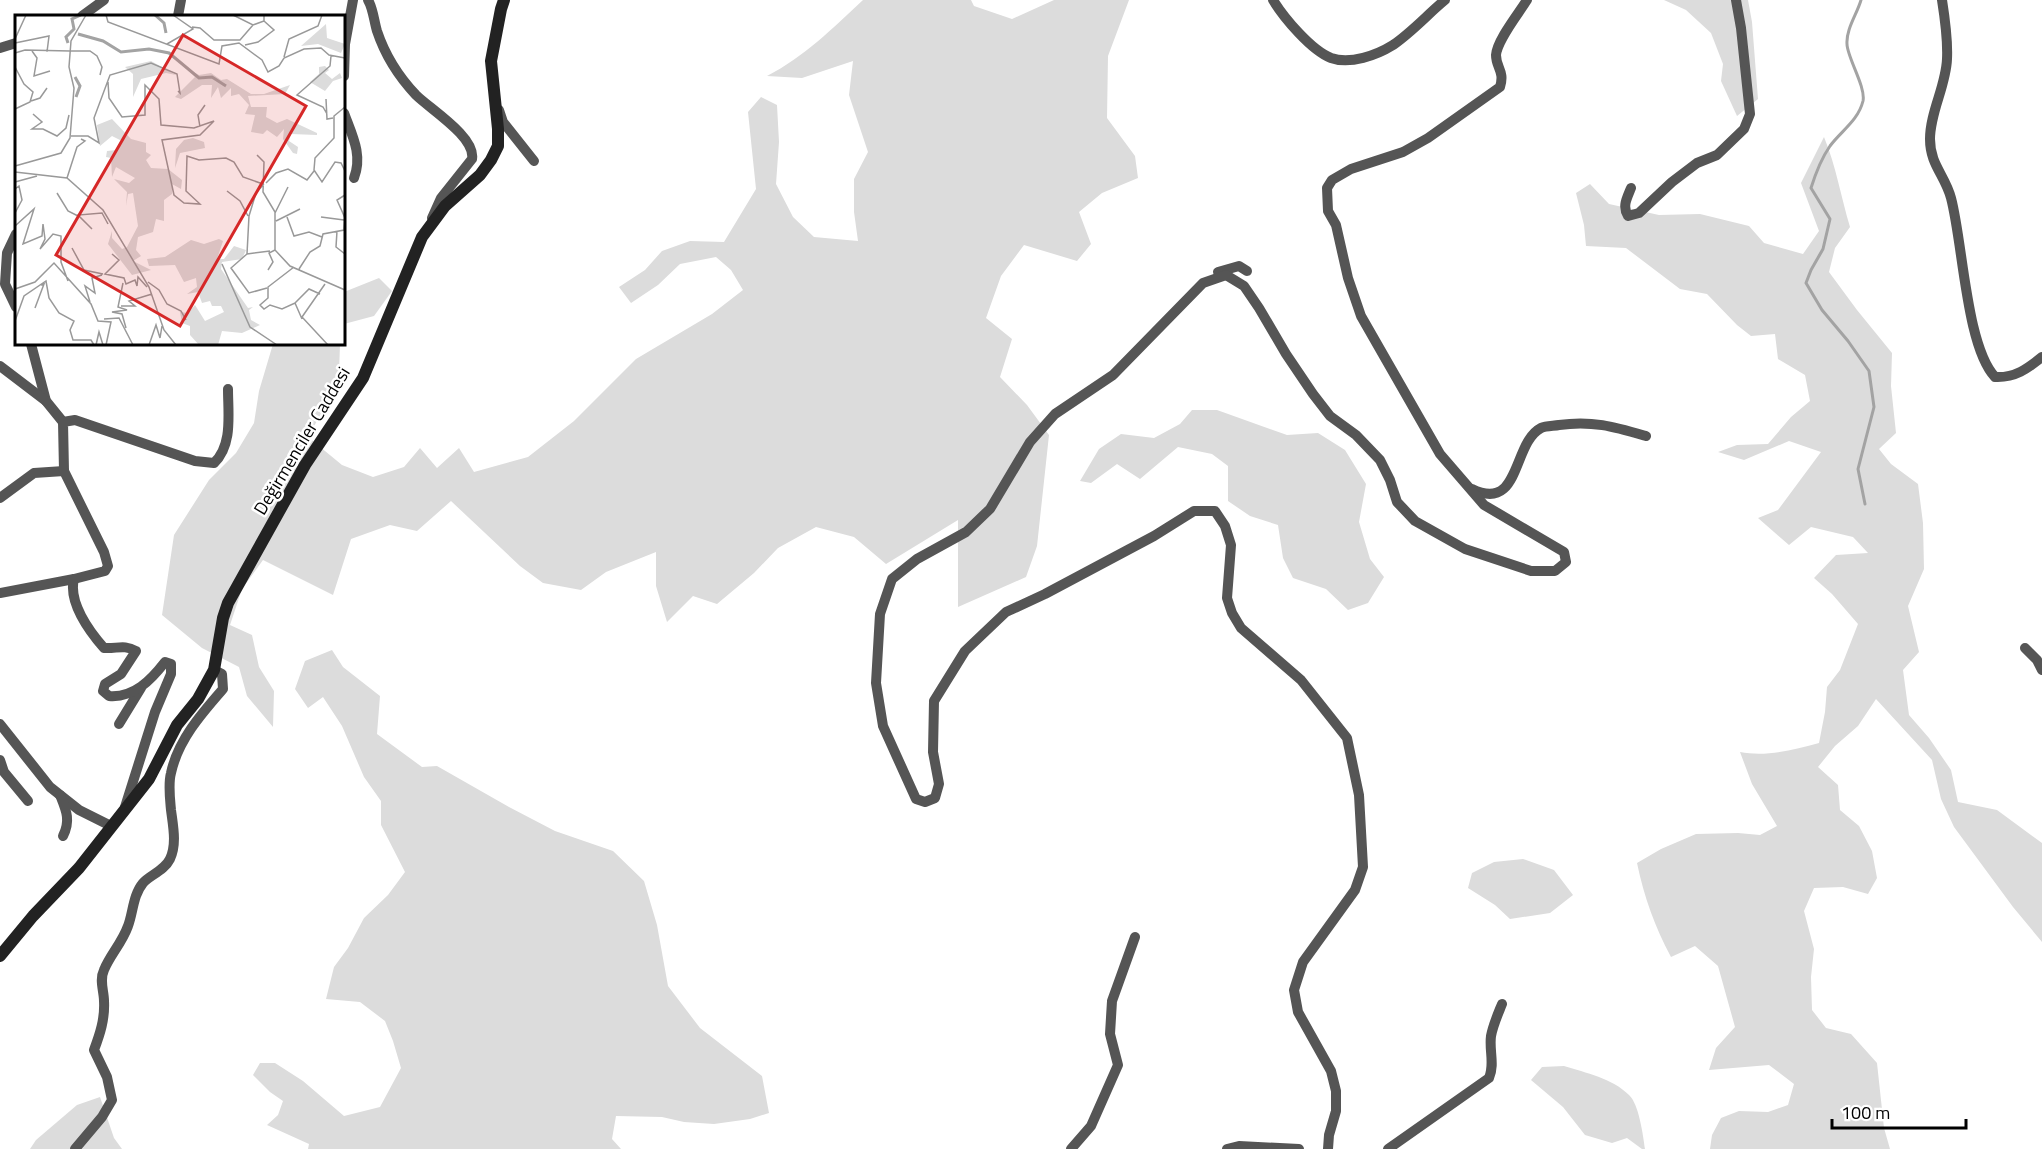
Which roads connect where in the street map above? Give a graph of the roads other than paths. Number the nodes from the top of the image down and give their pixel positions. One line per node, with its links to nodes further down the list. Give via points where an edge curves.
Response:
1 (104, 0): 11 (street)
2 (182, 0): 12 (street)
3 (353, 0): 14 (street)
4 (368, 0): 22 (street, via 394,67 416,95 446,119 473,153 441,198)
5 (504, 0): 16 (main road, Değirmenciler Caddesi, via 491,61)
6 (1273, 0): 7 (street, via 1306,40 1332,58 1353,59 1393,45)
7 (1445, 0)
8 (1527, 0): 34 (street, via 1497,47 1503,78 1500,87 1428,138 1403,152 1351,169 1332,180 1327,188 1328,211 1336,225 1361,316 1440,454)
9 (1736, 0): 20 (street, via 1750,114 1744,129 1717,155 1697,163 1639,213 1628,216 1624,210)
10 (1942, 0): 27 (street, via 1948,60 1930,137 1932,160 1948,186 1956,214 1973,324 1987,369 1995,378 2023,373)
11 (83, 15)
12 (178, 15)
13 (15, 43): 15 (street)
14 (345, 44)
15 (0, 48)
16 (495, 101): 18 (street, via 503,122); 22 (main road, Değirmenciler Caddesi, via 498,146 491,160 445,206)
17 (345, 116): 19 (street, via 359,157)
18 (534, 161)
19 (354, 178)
20 (1631, 188)
21 (15, 236): 25 (street, via 7,253 5,284)
22 (422, 237): 39 (main road, Değirmenciler Caddesi, via 363,378 304,465 228,603)
23 (1247, 271): 24 (street, via 1239,266 1229,268)
24 (1203, 283): 34 (street, via 1227,275 1244,286 1313,394 1330,416 1380,460 1397,502 1415,521 1465,549 1531,571 1555,571 1566,562 1564,552 1484,505); 57 (street, via 1113,375 1055,414 1030,442 982,517 966,532 917,559 892,579 880,615 876,683 884,726 916,799 925,802 935,798 939,784 933,752 934,701 965,651 1006,612 1154,536 1194,511 1215,511 1231,545 1227,598 1232,613 1241,628 1301,680 1331,715 1347,738 1359,795 1363,867 1355,890 1303,962 1294,990 1298,1012 1331,1071 1336,1090)
25 (15, 305)
26 (31, 345): 30 (street)
27 (2042, 357)
28 (0, 366): 30 (street)
29 (228, 389): 31 (street, via 227,437 223,455 214,463 195,461 75,420)
30 (46, 401): 31 (street)
31 (63, 422): 33 (street)
32 (1646, 436): 34 (street, via 1605,424 1580,422 1542,427 1502,489 1483,494)
33 (64, 471): 35 (street, via 34,473); 36 (street, via 108,566 105,571)
34 (1469, 488)
35 (0, 498)
36 (74, 579): 37 (street); 41 (street, via 78,608 104,648 127,646 136,651 121,674 105,684 103,691 117,696)
37 (0, 593)
38 (2025, 648): 40 (street)
39 (214, 670): 47 (main road, Değirmenciler Caddesi, via 177,725 149,779); 53 (street, via 222,674 223,689 181,745 170,774 174,827 169,860 143,883 124,936 102,975 102,1030 94,1050 108,1077 112,1100)
40 (2042, 670)
41 (143, 686): 43 (street); 47 (street, via 165,662 171,664 171,674)
42 (0, 724): 45 (street)
43 (119, 724)
44 (0, 760): 46 (street, via 4,772)
45 (60, 795): 48 (street); 49 (street, via 69,818)
46 (27, 801)
47 (124, 810): 48 (main road, Değirmenciler Caddesi)
48 (111, 826): 51 (main road, Değirmenciler Caddesi)
49 (63, 836)
50 (1135, 937): 54 (street, via 1112,1001 1110,1034 1118,1065 1091,1126)
51 (0, 956)
52 (1502, 1004): 58 (street, via 1491,1034 1494,1068 1489,1078)
53 (75, 1149)
54 (1071, 1149)
55 (1227, 1149): 56 (street)
56 (1299, 1149)
57 (1328, 1149)
58 (1388, 1149)

